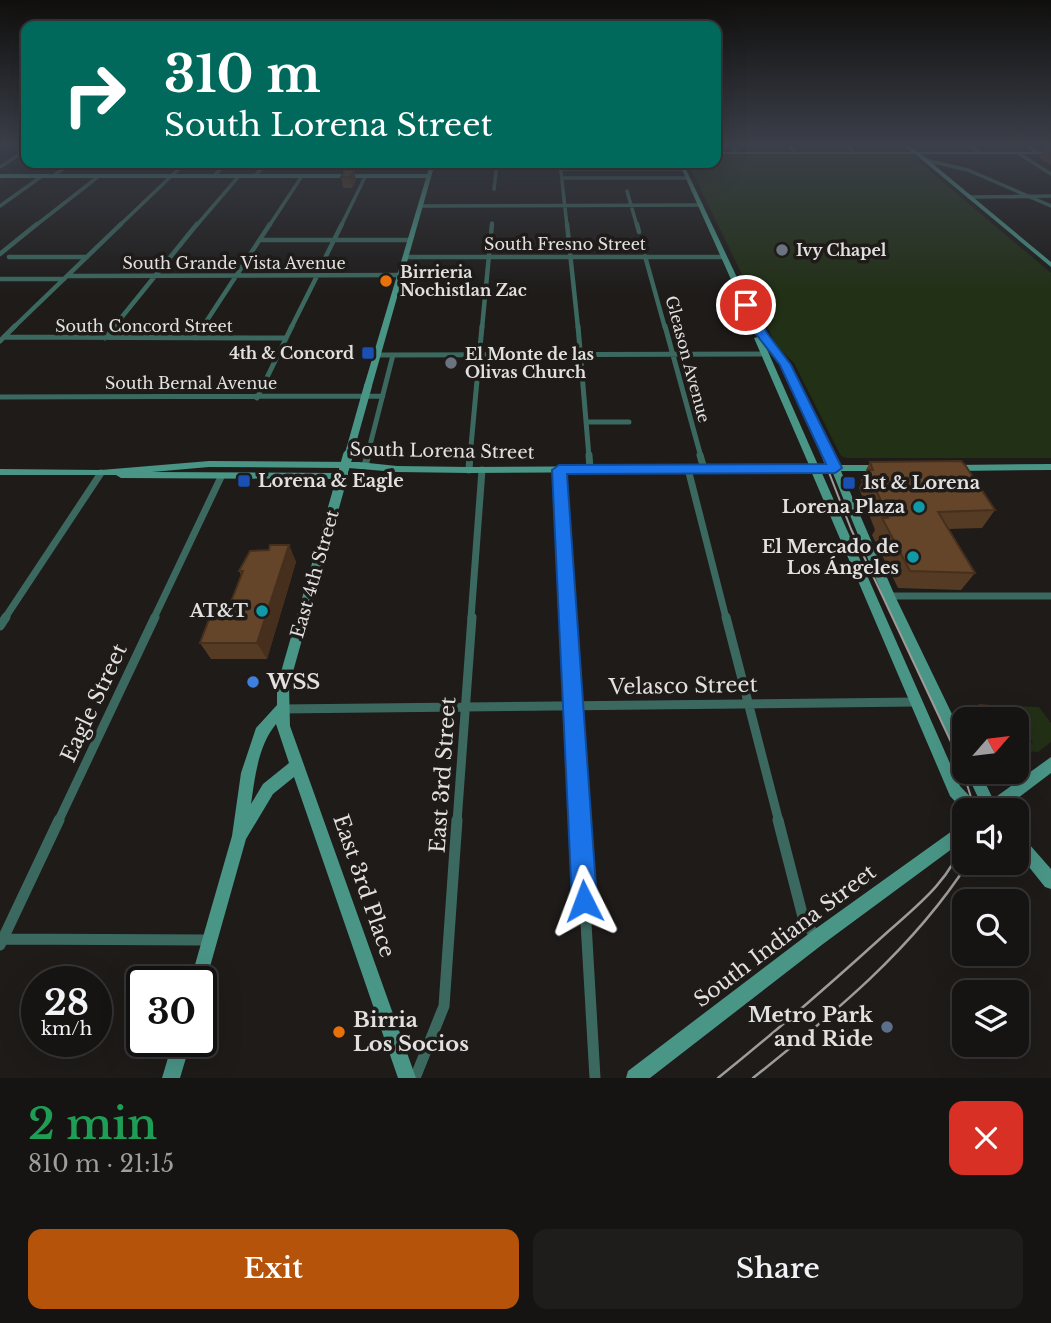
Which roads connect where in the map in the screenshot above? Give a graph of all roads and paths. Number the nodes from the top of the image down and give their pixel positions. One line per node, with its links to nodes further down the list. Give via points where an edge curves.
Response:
1 (16, 194): 19 (street)
2 (76, 194): 27 (street)
3 (153, 194): 32 (street)
4 (223, 194): 38 (street)
5 (290, 194): 24 (street)
6 (356, 194): 25 (street)
7 (424, 194): 20 (street, East 4th Street)
8 (564, 194): 16 (street)
9 (628, 194): 17 (street)
10 (696, 194): 18 (street)
11 (966, 194): 13 (street)
12 (1031, 194): 14 (street)
13 (969, 197): 14 (street); 36 (street)
14 (1038, 197): 15 (street); 21 (street)
15 (1051, 197)
16 (565, 205): 17 (street); 20 (street); 29 (street)
17 (631, 205): 18 (street); 23 (street)
18 (701, 205): 35 (street)
19 (0, 206)
20 (420, 206): 26 (street, East 4th Street)
21 (1051, 206)
22 (492, 223): 34 (street)
23 (639, 232)
24 (261, 240): 25 (street); 39 (street)
25 (334, 240): 26 (street); 28 (street)
26 (410, 240): 33 (street, East 4th Street)
27 (0, 254)
28 (326, 256)
29 (569, 256): 30 (street, South Fresno Street); 34 (street, South Fresno Street); 48 (street)
30 (645, 256): 35 (street, South Fresno Street); 49 (street, Gleason Avenue)
31 (9, 257): 32 (street)
32 (87, 257): 41 (street)
33 (405, 257): 34 (street, South Fresno Street); 37 (street, East 4th Street)
34 (489, 257): 53 (street)
35 (724, 257): 43 (street)
36 (1051, 265)
37 (399, 275): 40 (street, South Grande Vista Avenue); 51 (street, East 4th Street)
38 (157, 276): 39 (street, South Grande Vista Avenue); 41 (street, South Grande Vista Avenue); 44 (street)
39 (237, 276): 40 (street, South Grande Vista Avenue); 45 (street)
40 (317, 276): 46 (street)
41 (66, 277): 42 (street, South Grande Vista Avenue); 47 (street)
42 (0, 279)
43 (754, 322): 50 (street); 62 (street, via 785,365)
44 (105, 338): 45 (street, South Concord Street); 47 (street, South Concord Street)
45 (196, 338): 46 (street, South Concord Street)
46 (285, 338): 56 (street)
47 (2, 339)
48 (581, 354): 49 (street); 53 (street); 57 (street)
49 (671, 354): 50 (street); 66 (street, Gleason Avenue)
50 (765, 354): 61 (street)
51 (377, 355): 52 (street); 73 (street, East 4th Street, bridge)
52 (394, 355): 53 (street); 54 (street)
53 (480, 355): 67 (street)
54 (383, 396): 56 (street, South Bernal Avenue); 59 (street)
55 (0, 397): 56 (street, South Bernal Avenue)
56 (257, 398)
57 (586, 422): 58 (street); 70 (street)
58 (629, 422)
59 (365, 465): 67 (street, South Lorena Street); 72 (street, South Lorena Street, via 209,464)
60 (1051, 467): 64 (street)
61 (819, 468): 62 (street, South Lorena Street); 66 (street, South Lorena Street); 78 (street)
62 (835, 468): 63 (street, South Lorena Street); 75 (street)
63 (887, 468)
64 (945, 468)
65 (688, 469): 66 (street, South Lorena Street); 70 (street, South Lorena Street); 79 (street)
66 (704, 469)
67 (469, 470): 68 (street, South Lorena Street)
68 (482, 470): 69 (street, South Lorena Street); 81 (street, East 3rd Street)
69 (559, 470): 70 (street, South Lorena Street); 80 (street)
70 (590, 470)
71 (0, 472): 72 (street, South Lorena Street)
72 (101, 472): 74 (street, South Lorena Street); 77 (street)
73 (344, 473): 74 (street, South Lorena Street); 82 (street, East 4th Street, via 283,686)
74 (221, 477): 95 (street, Eagle Street)
75 (889, 596): 76 (street); 83 (street)
76 (1051, 596)
77 (0, 626)
78 (917, 702): 79 (street, Velasco Street); 86 (street)
79 (747, 703): 80 (street, Velasco Street); 93 (street, via 804,921)
80 (573, 705): 81 (street, Velasco Street); 101 (street)
81 (466, 707): 82 (street, Velasco Street); 100 (street, East 3rd Street, via 444,1006)
82 (281, 709): 85 (street, East 3rd Place); 88 (street, East 4th Street, via 261,732 245,785)
83 (952, 728)
84 (1051, 764): 87 (street)
85 (297, 766): 88 (street, via 268,789); 99 (street, East 3rd Place)
86 (962, 798)
87 (1007, 798)
88 (239, 836): 94 (street, East 4th Street)
89 (952, 840): 93 (street, South Indiana Street)
90 (1029, 855): 92 (street)
91 (1029, 861): 92 (street)
92 (1047, 877)
93 (817, 938): 102 (street, South Indiana Street)
94 (210, 940): 95 (street); 96 (street, East 4th Street)
95 (1, 941)
96 (203, 966)
97 (177, 1057): 98 (street)
98 (171, 1078)
99 (407, 1078)
100 (415, 1078)
101 (595, 1078)
102 (635, 1078)

